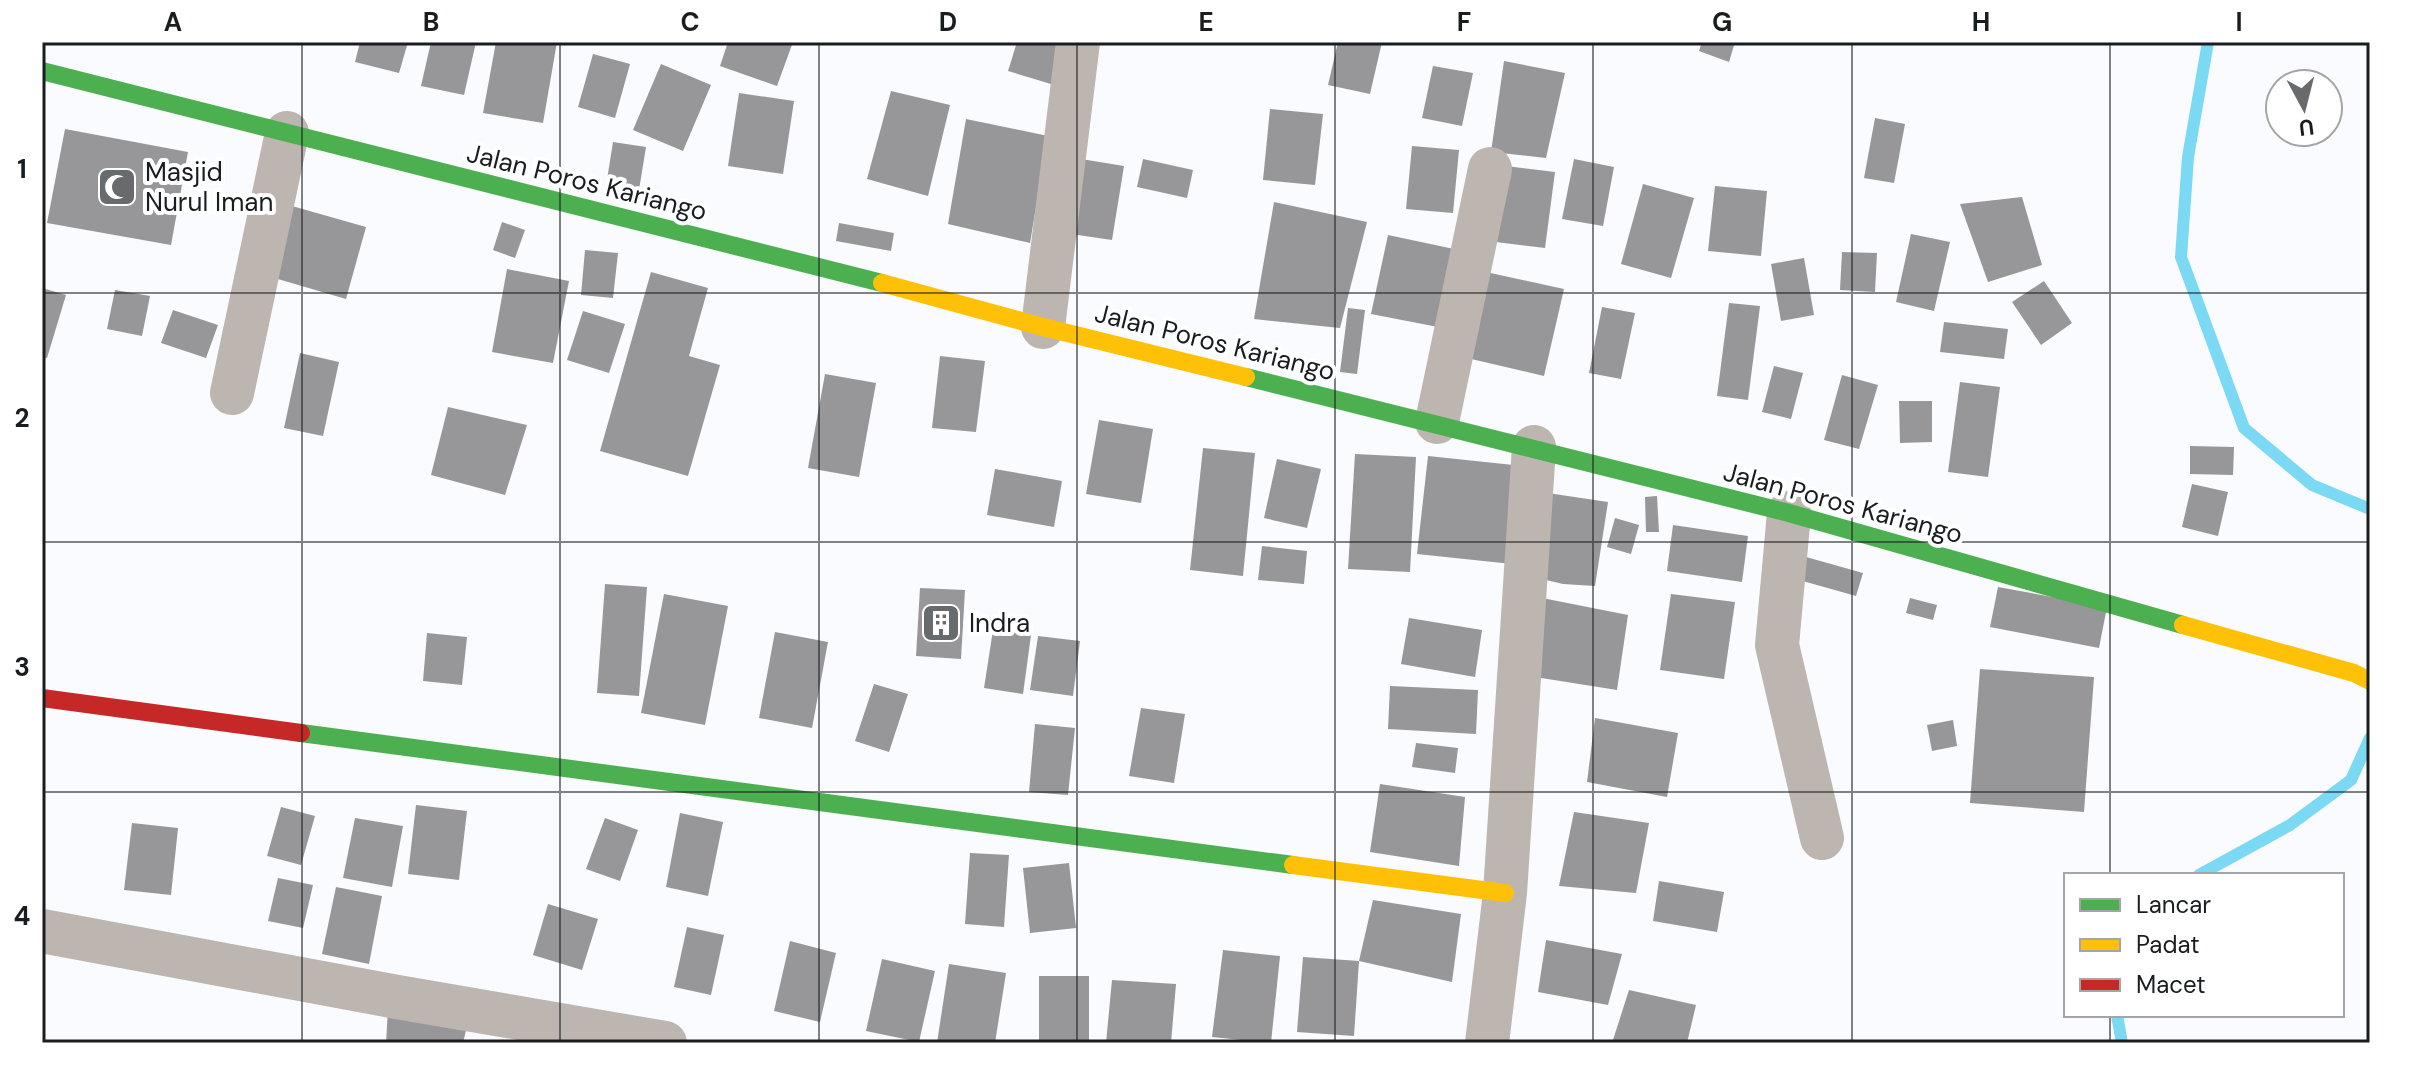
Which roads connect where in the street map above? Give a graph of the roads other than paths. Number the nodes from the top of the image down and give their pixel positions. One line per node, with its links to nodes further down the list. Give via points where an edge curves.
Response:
1 (1078, 42): 5 (street)
2 (42, 71): 3 (main road, Jalan Poros Kariango)
3 (287, 133): 5 (main road, Jalan Poros Kariango); 6 (street)
4 (1490, 169): 7 (street)
5 (1043, 327): 7 (main road, Jalan Poros Kariango)
6 (232, 393)
7 (1437, 422): 8 (main road, Jalan Poros Kariango)
8 (1534, 447): 9 (main road, Jalan Poros Kariango); 13 (street)
9 (1789, 513): 10 (main road, Jalan Poros Kariango); 12 (street, via 1777,645)
10 (2362, 677)
11 (42, 698): 13 (main road)
12 (1822, 838)
13 (1505, 893): 16 (street)
14 (42, 931): 15 (street)
15 (665, 1043)
16 (1487, 1043)

